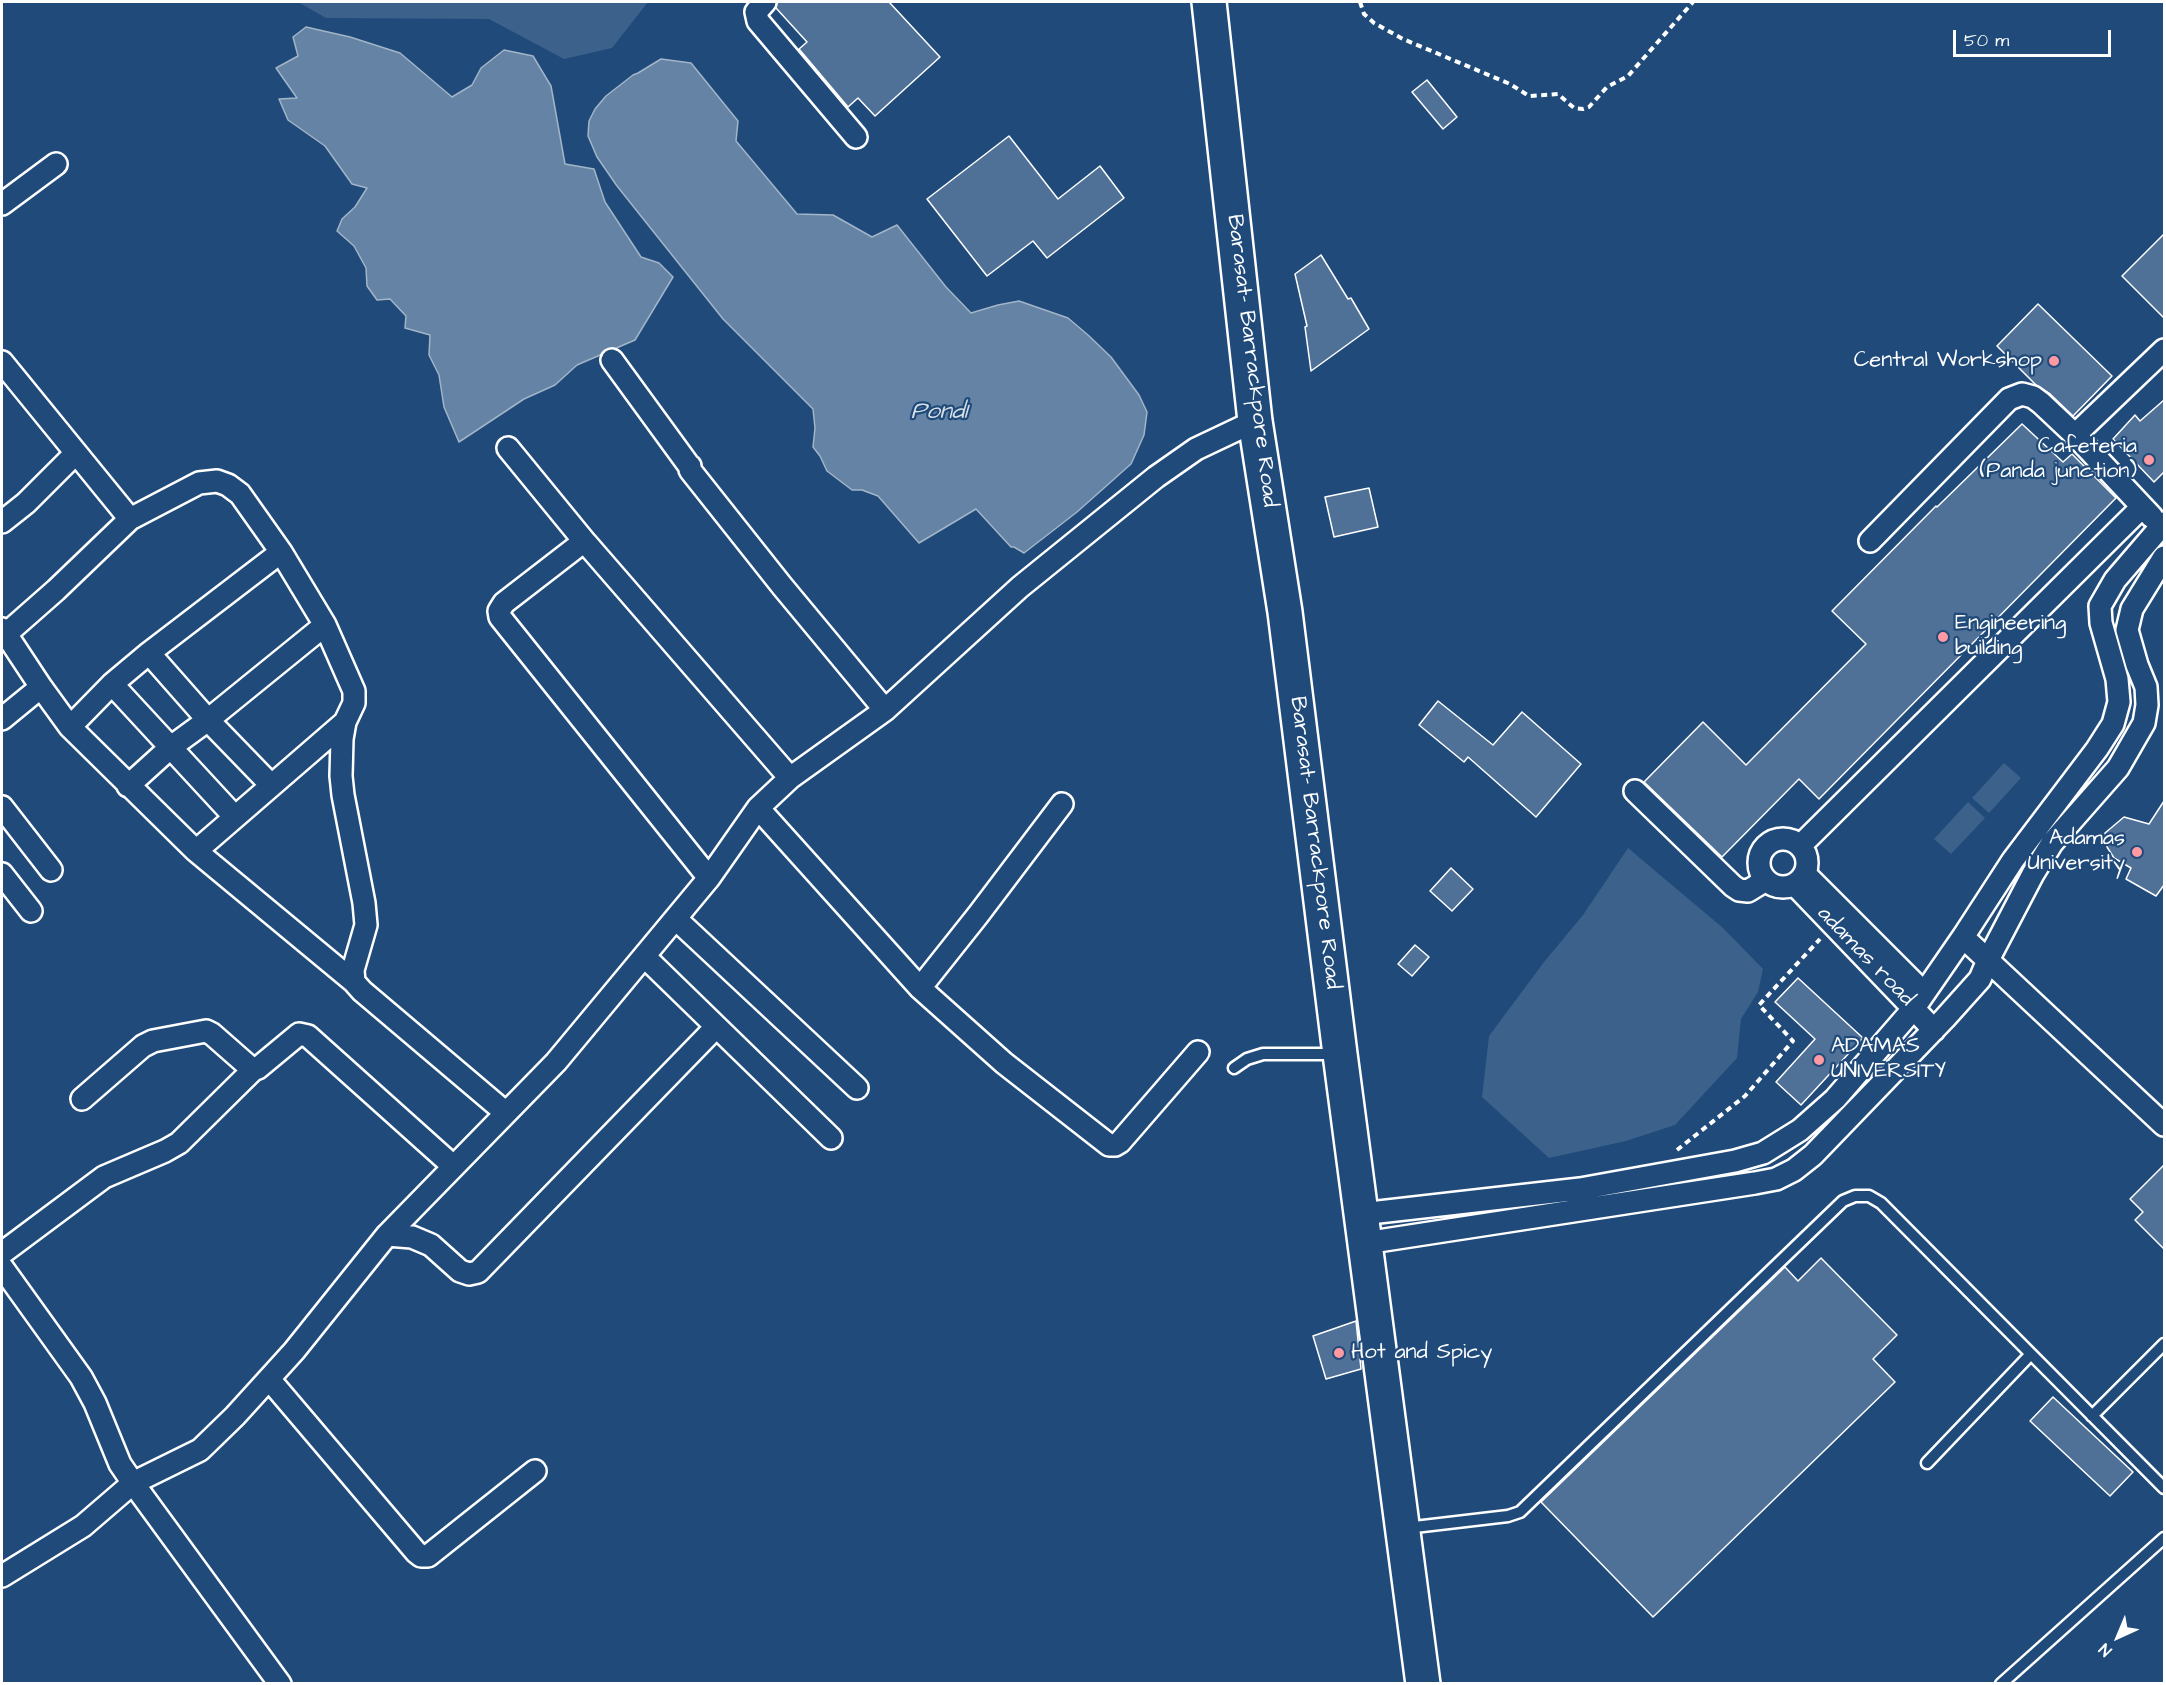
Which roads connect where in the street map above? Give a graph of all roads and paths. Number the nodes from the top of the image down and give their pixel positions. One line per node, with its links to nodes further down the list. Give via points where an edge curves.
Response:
1 (765, 2): 5 (street, via 756,12 758,21)
2 (1209, 2): 11 (main road, Barasat- Barrackpore Road)
3 (1360, 2): 4 (path, via 1364,14 1374,23 1404,39 1510,84 1529,96 1558,94 1574,108 1582,109 1607,87 1628,76)
4 (1693, 2)
5 (856, 137)
6 (56, 164): 7 (street)
7 (2, 204)
8 (2164, 350): 12 (street)
9 (612, 360): 28 (street, via 690,470)
10 (6, 375): 14 (street)
11 (1255, 421): 28 (street, via 1196,449 1156,477 1020,587); 63 (main road, Barasat- Barrackpore Road, via 1285,612)
12 (2075, 435): 15 (street); 19 (street, via 2032,397 2022,394 2009,399)
13 (508, 448): 20 (street)
14 (76, 453): 16 (street); 17 (street)
15 (2142, 507): 18 (street); 44 (street)
16 (130, 519): 21 (street, via 199,483 217,481 240,494); 24 (street, via 57,591)
17 (2, 522)
18 (2163, 524): 34 (street, via 2115,580 2100,606 2120,702 2113,724)
19 (1870, 541)
20 (585, 542): 36 (street); 48 (street, via 504,603 500,617)
21 (281, 552): 23 (street); 25 (street)
22 (2164, 557): 35 (street, via 2132,609 2127,630 2146,687 2147,705 2144,723)
23 (325, 625): 30 (street); 31 (street, via 354,691 354,704)
24 (4, 632): 27 (street)
25 (149, 653): 26 (street); 30 (street)
26 (112, 684): 32 (street); 33 (street)
27 (41, 687): 29 (street); 32 (street)
28 (885, 710): 36 (street)
29 (2, 720)
30 (208, 720): 33 (street); 37 (street)
31 (345, 722): 37 (street); 57 (street, via 341,776 366,925 353,970)
32 (70, 727): 38 (street)
33 (171, 747): 38 (street); 43 (street)
34 (2097, 749): 35 (street); 54 (street, via 2036,826)
35 (2118, 768): 56 (street, via 2052,843)
36 (790, 778): 42 (street)
37 (271, 785): 43 (street)
38 (128, 786): 45 (street)
39 (1635, 790): 50 (street, via 1733,886 1748,891)
40 (1062, 804): 58 (street)
41 (2, 807): 46 (street)
42 (758, 808): 48 (street); 58 (street)
43 (234, 816): 45 (street)
44 (1800, 846): 49 (street, via 1807,859); 50 (street, via 1787,838 1772,841 1762,852 1759,867)
45 (196, 851): 57 (street)
46 (51, 870)
47 (2, 874): 51 (street)
48 (709, 878): 52 (street)
49 (1800, 879): 50 (street, via 1780,887); 59 (street, adamas road)
50 (1766, 880)
51 (31, 911)
52 (676, 919): 55 (street); 66 (street)
53 (1825, 935): 72 (path, via 1759,1005 1792,1041 1745,1096)
54 (1964, 937): 56 (street); 59 (street)
55 (645, 957): 60 (street); 68 (street, via 556,1062)
56 (1988, 960): 61 (street, via 1980,980); 69 (street)
57 (354, 982): 68 (street)
58 (920, 988): 62 (street, via 997,1056 1109,1145 1120,1142)
59 (1919, 1000): 61 (street, adamas road); 72 (street, via 1835,1099 1784,1141 1736,1161)
60 (716, 1027): 70 (street); 74 (street, via 478,1272 460,1271 431,1245 412,1237)
61 (1934, 1030): 73 (street, via 1813,1155 1776,1179)
62 (1198, 1052)
63 (1340, 1054): 64 (lane, via 1263,1054); 73 (main road, Barasat- Barrackpore Road)
64 (1234, 1068)
65 (253, 1070): 67 (street, via 212,1034 199,1032 143,1046); 71 (street, via 299,1034 308,1036); 75 (street, via 179,1143 104,1177)
66 (857, 1088)
67 (82, 1099)
68 (506, 1113): 71 (street)
69 (2164, 1125)
70 (831, 1138)
71 (453, 1166): 74 (street)
72 (1644, 1177): 73 (street)
73 (1363, 1229): 85 (main road, Barasat- Barrackpore Road)
74 (387, 1235): 79 (street)
75 (2, 1253)
76 (2, 1267): 83 (street, via 81,1377 120,1464)
77 (2164, 1344): 80 (lane)
78 (2031, 1354): 80 (lane); 81 (lane); 85 (lane, via 1881,1203 1869,1196 1855,1196 1844,1201 1520,1512)
79 (269, 1379): 82 (street, via 421,1556 428,1556); 83 (street, via 200,1450)
80 (2092, 1416): 84 (lane)
81 (1927, 1463)
82 (535, 1471)
83 (133, 1483): 87 (street, via 83,1526); 88 (street)
84 (2164, 1488)
85 (1403, 1528): 89 (main road, Barasat- Barrackpore Road)
86 (2164, 1538): 90 (lane)
87 (2, 1576)
88 (280, 1683)
89 (1423, 1683)
90 (2001, 1683)

